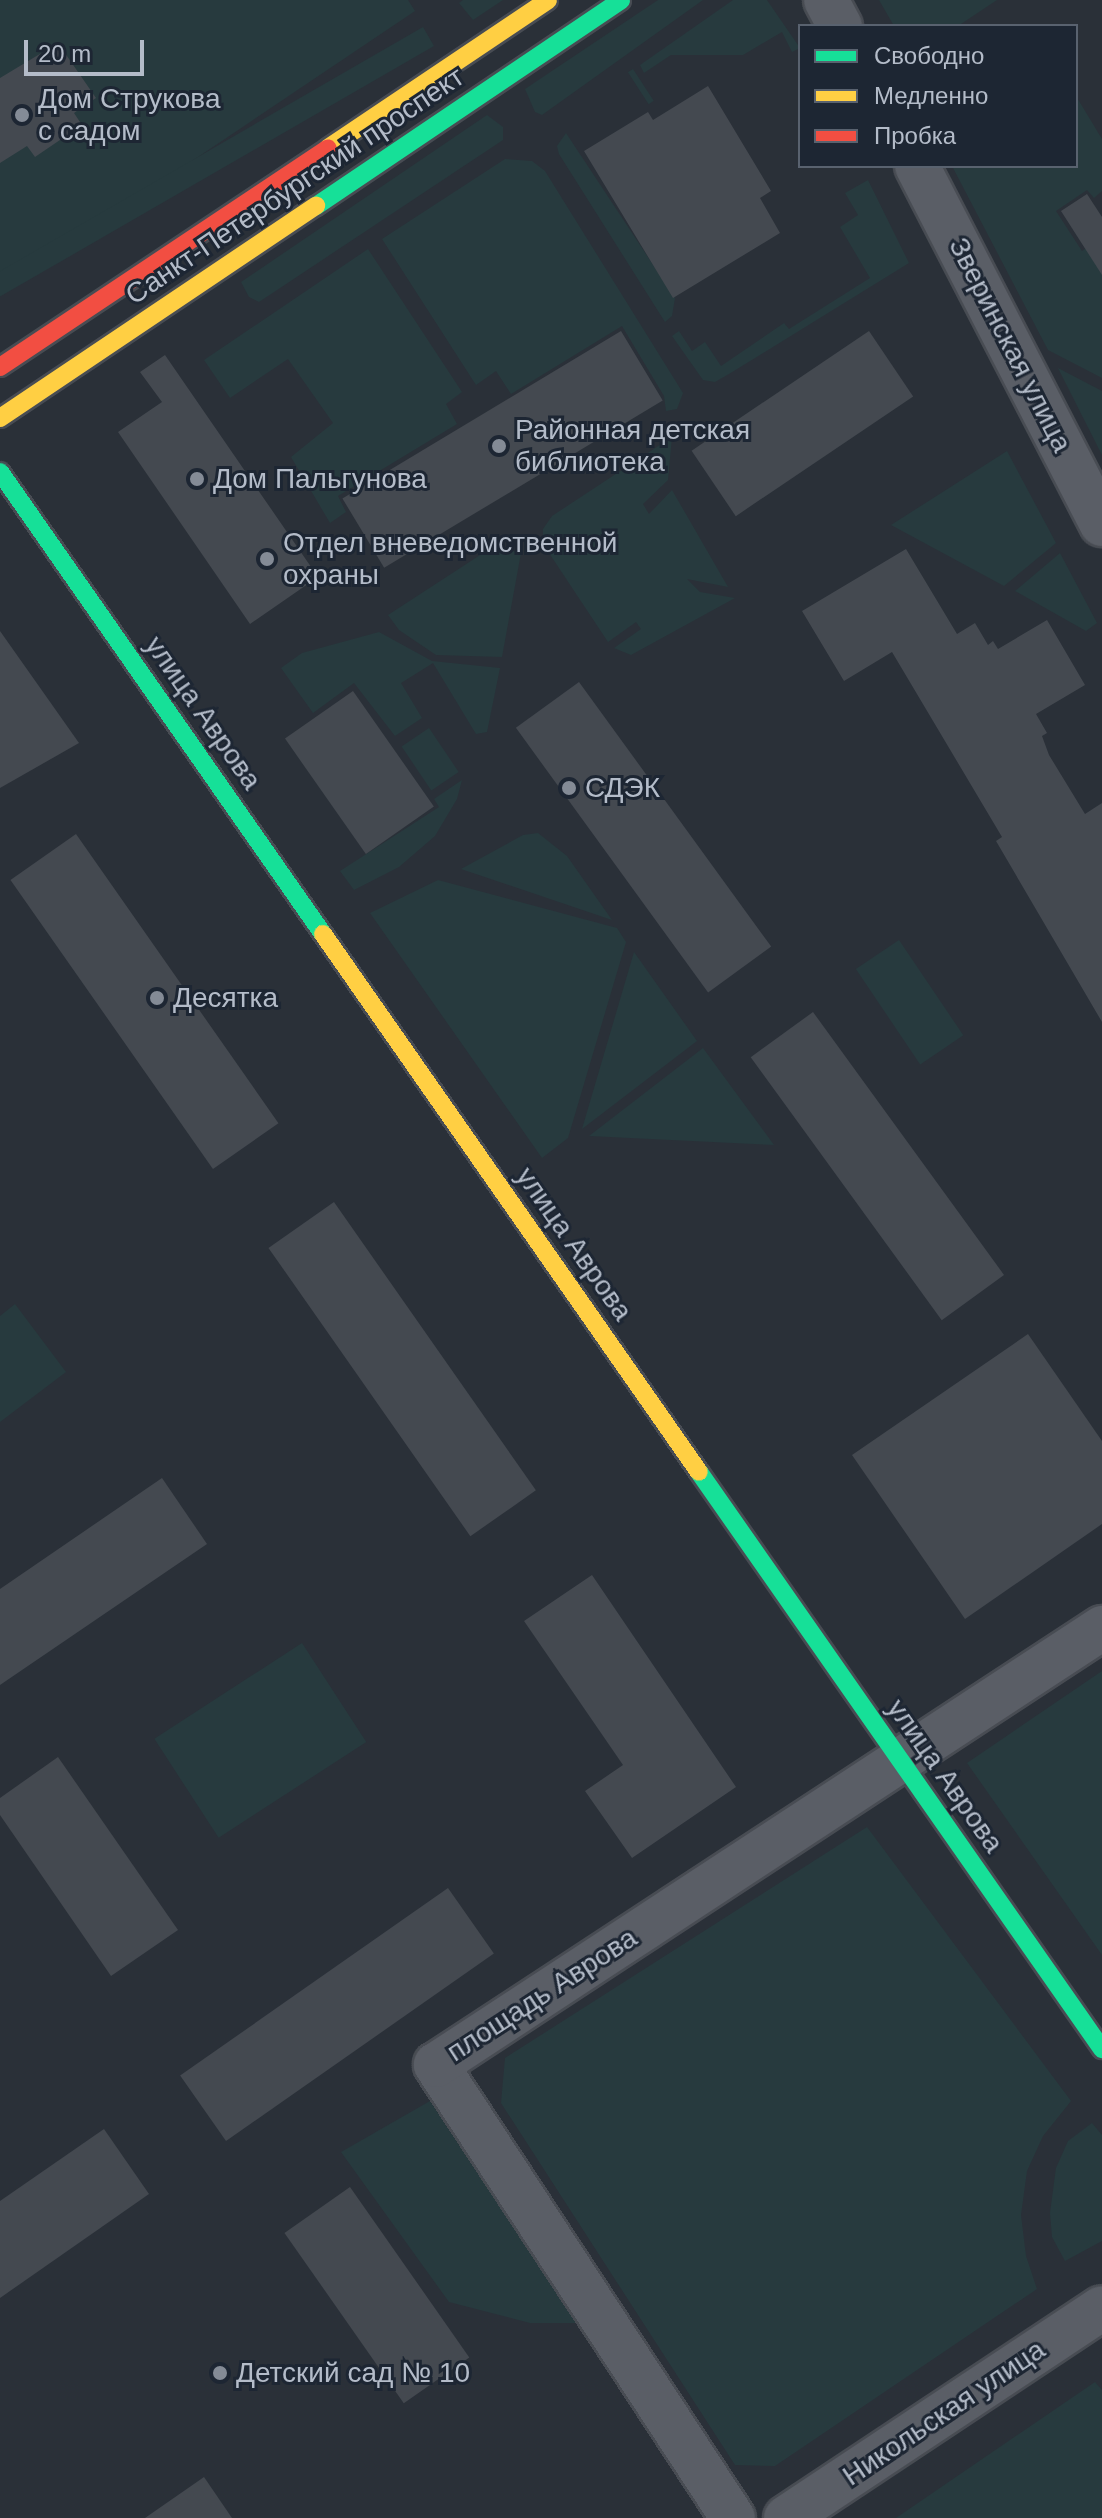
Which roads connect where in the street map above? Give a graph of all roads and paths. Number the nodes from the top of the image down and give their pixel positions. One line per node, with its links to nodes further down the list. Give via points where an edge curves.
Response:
1 (548, 0): 6 (street, Санкт-Петербургский проспект)
2 (621, 0): 7 (street, Санкт-Петербургский проспект)
3 (826, 0): 4 (street)
4 (839, 24)
5 (918, 168): 9 (street, Зверинская улица)
6 (0, 367)
7 (0, 418)
8 (0, 472): 11 (street, улица Аврова)
9 (1102, 524)
10 (1102, 1628): 11 (street, площадь Аврова)
11 (900, 1760): 12 (street, улица Аврова); 14 (street, площадь Аврова, via 436,2065)
12 (1102, 2049)
13 (1102, 2308): 15 (street, Никольская улица)
14 (733, 2518)
15 (786, 2518)

